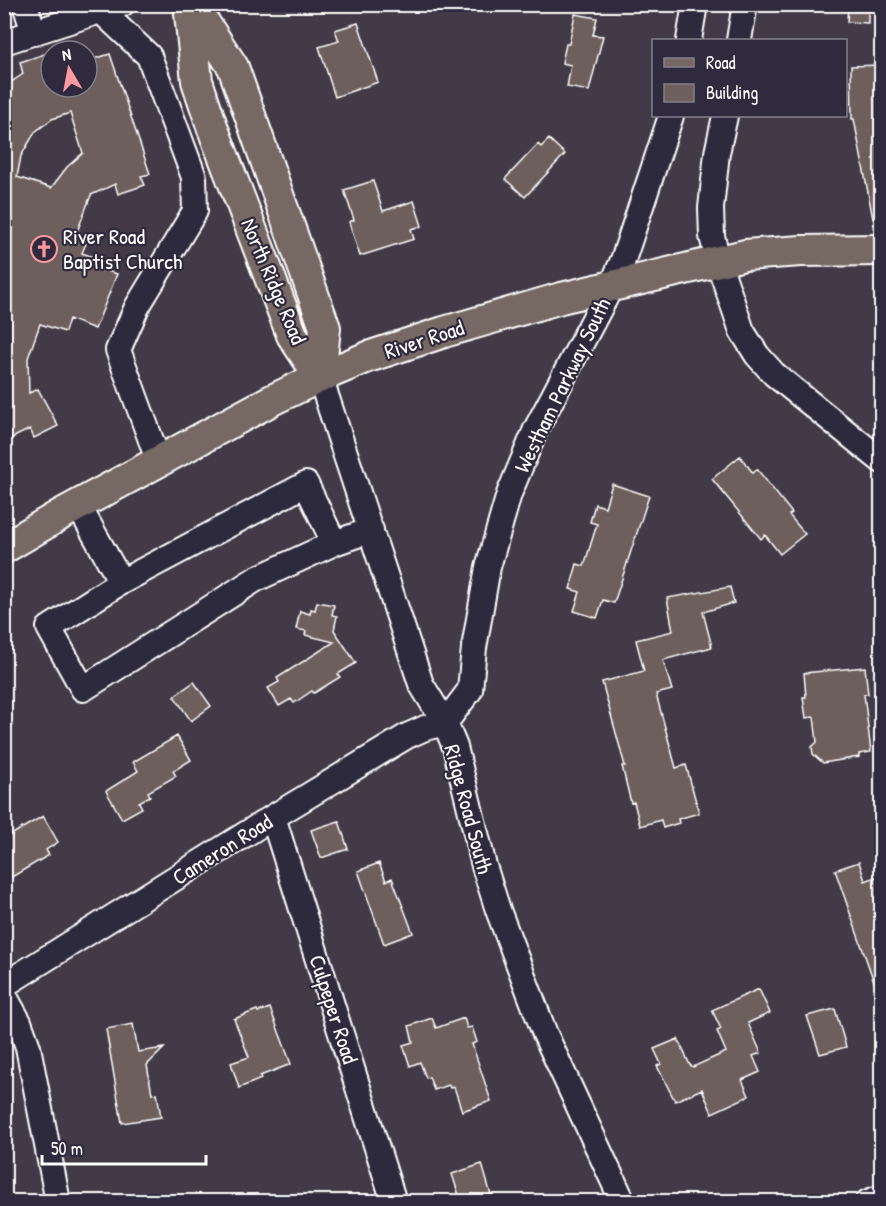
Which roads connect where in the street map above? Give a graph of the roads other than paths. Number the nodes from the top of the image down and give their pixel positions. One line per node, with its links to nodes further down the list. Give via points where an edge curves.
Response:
1 (25, 4): 6 (street)
2 (190, 4): 15 (main road, North Ridge Road, via 196,81 292,335); 15 (main road, North Ridge Road, via 233,67 325,328)
3 (695, 4): 7 (street)
4 (745, 4): 8 (street)
5 (107, 7): 6 (street); 17 (street, via 149,56 194,177 195,211 137,307 118,350)
6 (34, 33): 9 (street)
7 (689, 39)
8 (739, 39)
9 (4, 42)
10 (671, 117): 14 (street, Westham Parkway South)
11 (725, 117): 13 (street, via 711,208)
12 (882, 250): 13 (main road, River Road, via 790,251)
13 (718, 261): 14 (main road, River Road); 16 (street, via 742,331 757,355 774,374)
14 (612, 285): 15 (main road, River Road, via 455,328); 23 (street, Westham Parkway South, via 536,429 509,494 488,567 470,690)
15 (320, 377): 17 (main road, River Road); 19 (street, Ridge Road South)
16 (882, 461)
17 (159, 462): 18 (main road, River Road)
18 (78, 505): 21 (main road, River Road); 22 (street)
19 (371, 530): 20 (street); 23 (street, Ridge Road South, via 421,684)
20 (334, 543): 22 (street, via 306,484); 22 (street, via 256,579 83,689 49,628)
21 (4, 548)
22 (122, 582)
23 (445, 723): 24 (street, Cameron Road, via 407,736); 30 (street, Ridge Road South, via 498,910 545,1034)
24 (273, 817): 25 (street, Cameron Road); 29 (street, Culpeper Road)
25 (4, 985)
26 (4, 995): 28 (street, via 28,1047)
27 (882, 1197): 31 (street)
28 (58, 1202)
29 (394, 1202)
30 (623, 1202)
31 (868, 1202)

